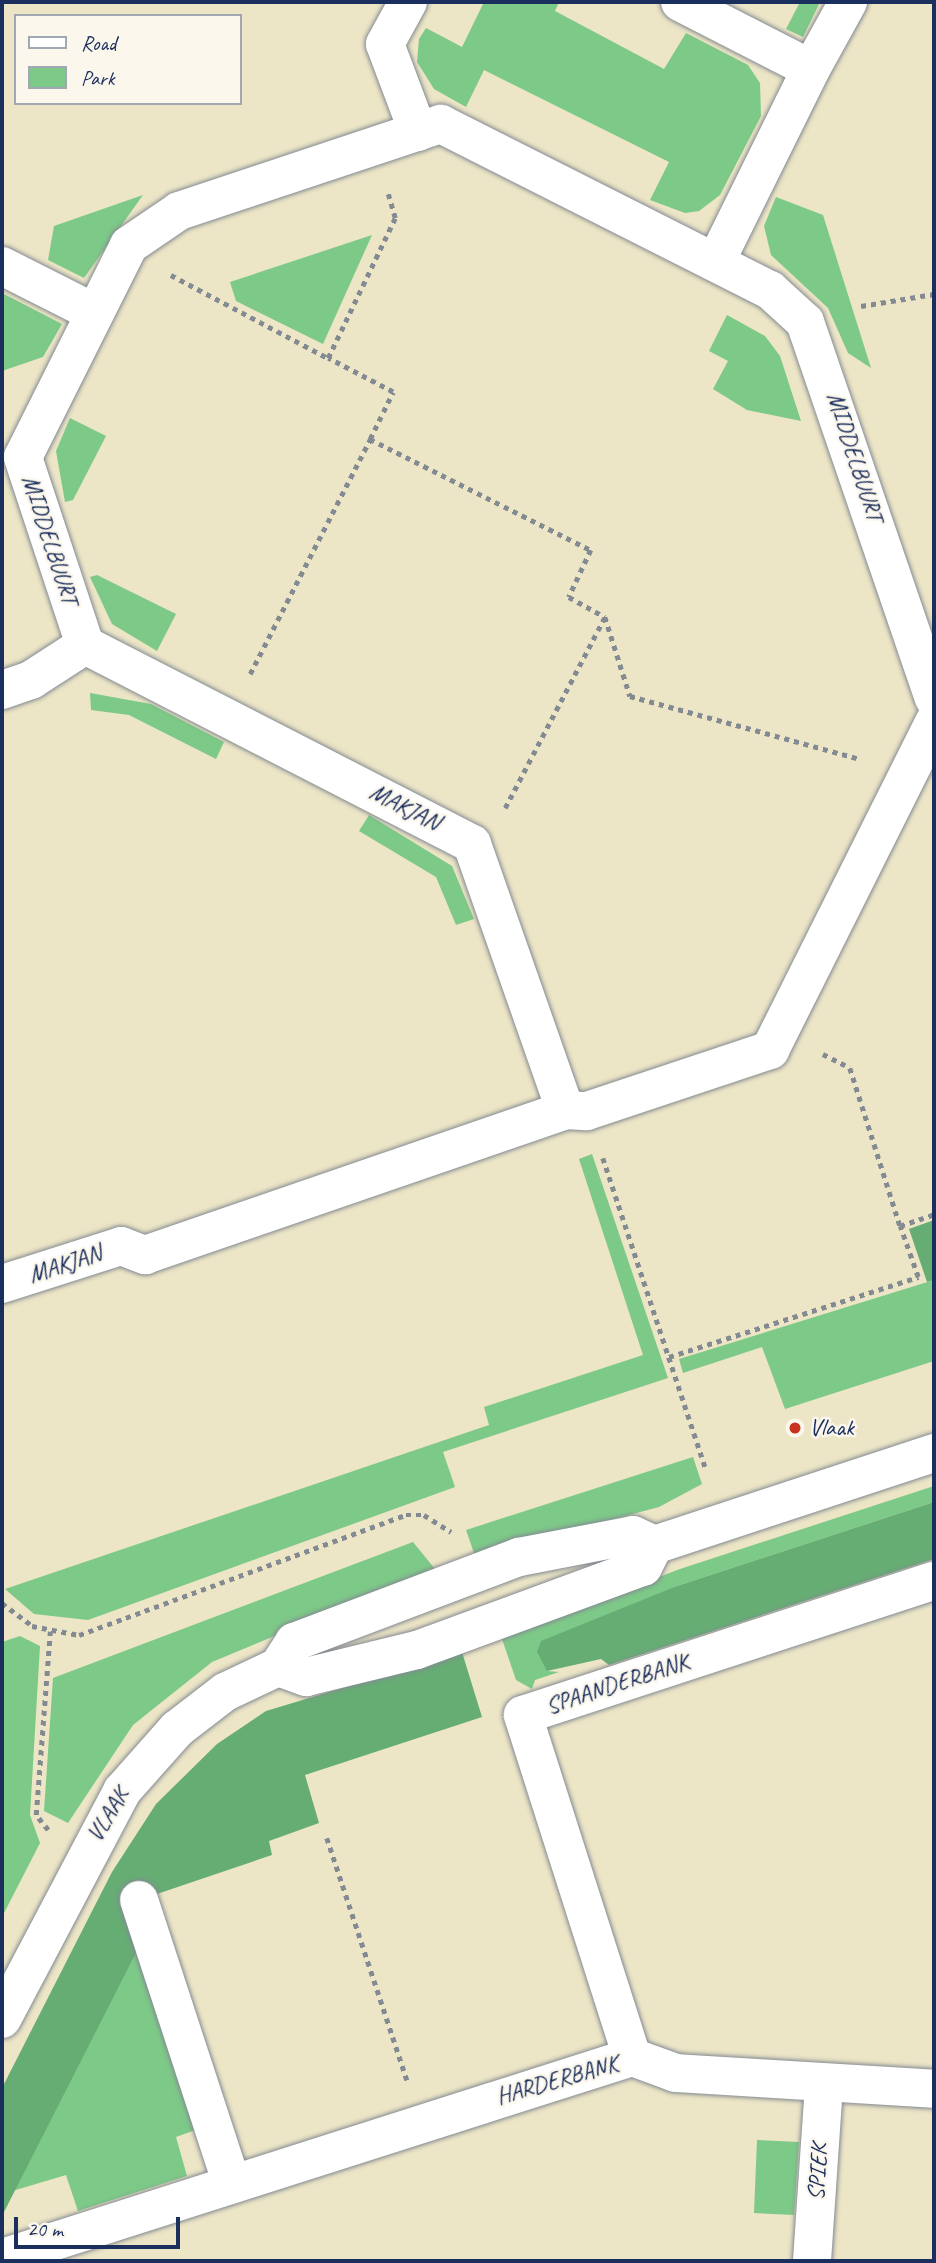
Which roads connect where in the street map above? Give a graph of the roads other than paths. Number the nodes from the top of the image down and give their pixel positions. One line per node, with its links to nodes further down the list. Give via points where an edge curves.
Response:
1 (408, 2): 5 (street, via 385,44)
2 (680, 2): 4 (street)
3 (848, 2): 4 (street)
4 (811, 69): 6 (street)
5 (418, 132): 6 (street, MIDDELBUURT, via 441,124); 8 (street, MIDDELBUURT, via 166,216 126,251)
6 (716, 261): 11 (street, MIDDELBUURT, via 783,299 813,335)
7 (2, 266): 8 (street)
8 (95, 313): 9 (street, MIDDELBUURT, via 23,457)
9 (85, 645): 10 (street, via 31,680); 13 (street, MAKJAN, via 472,844)
10 (2, 690)
11 (934, 698)
12 (934, 722): 13 (street, MAKJAN, via 912,774 770,1050 587,1111)
13 (565, 1110): 14 (street, MAKJAN, via 145,1255 121,1246)
14 (2, 1284)
15 (934, 1453): 16 (street)
16 (654, 1545): 18 (street, via 643,1567 417,1650 306,1677); 18 (street, VLAAK, via 633,1535 492,1566 294,1642)
17 (934, 1581): 21 (street, SPAANDERBANK, via 523,1715)
18 (278, 1667): 20 (street, VLAAK, via 204,1707 122,1791)
19 (139, 1900): 24 (street)
20 (2, 2019)
21 (632, 2057): 22 (street, HARDERBANK, via 676,2073); 24 (street, HARDERBANK)
22 (824, 2082): 23 (street, HARDERBANK); 26 (street, SPIEK)
23 (934, 2089)
24 (232, 2184): 25 (street, HARDERBANK)
25 (2, 2258)
26 (812, 2261)

